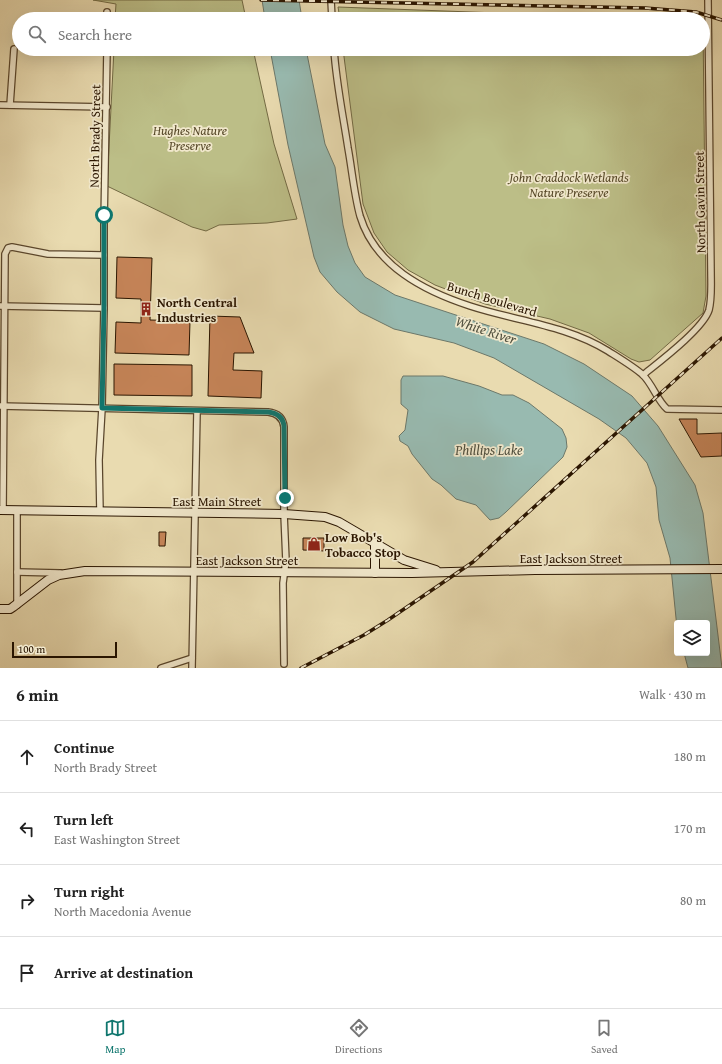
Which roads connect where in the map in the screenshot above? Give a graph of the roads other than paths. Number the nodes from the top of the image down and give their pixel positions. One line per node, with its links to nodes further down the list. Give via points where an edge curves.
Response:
1 (331, 0): 3 (street)
2 (708, 0): 4 (street, North Gavin Street)
3 (332, 12)
4 (708, 12)
5 (14, 56): 10 (street)
6 (107, 56): 11 (street, North Brady Street)
7 (335, 56): 15 (street, Bunch Boulevard, via 359,211 370,240 383,257 402,274 428,289 470,306 584,339 607,350)
8 (709, 56): 15 (street, North Gavin Street, via 710,306 707,315 698,326)
9 (0, 105): 10 (street)
10 (10, 105): 11 (street)
11 (107, 107): 12 (street, North Brady Street)
12 (104, 256): 13 (street, via 48,254 15,247 8,248 5,254); 14 (street, North Brady Street)
13 (3, 306): 14 (street); 16 (street)
14 (104, 308): 17 (street, North Brady Street)
15 (643, 375): 18 (street, Bunch Boulevard, via 667,409)
16 (2, 406): 17 (street); 20 (street)
17 (102, 408): 19 (street); 22 (street, North Brady Street)
18 (722, 410)
19 (197, 411): 23 (street); 24 (street, via 268,412 278,415 283,420)
20 (2, 510): 21 (main road, East Main Street)
21 (17, 510): 22 (main road, East Main Street); 27 (street)
22 (100, 512): 23 (main road, East Main Street)
23 (195, 514): 24 (main road, East Main Street); 28 (street)
24 (284, 514): 25 (main road, East Main Street, via 332,519); 29 (street)
25 (375, 543): 30 (main road); 31 (main road, East Main Street, via 404,560)
26 (722, 569): 31 (main road, East Jackson Street)
27 (17, 572): 32 (street); 33 (street)
28 (194, 572): 29 (main road, East Jackson Street); 32 (main road, East Jackson Street); 35 (street)
29 (285, 572): 30 (main road, East Jackson Street); 36 (street)
30 (375, 572): 31 (main road, East Jackson Street)
31 (445, 572)
32 (71, 573): 33 (main road, East Jackson Street, via 48,580)
33 (17, 605): 34 (main road, East Jackson Street, via 10,609)
34 (0, 609)
35 (192, 658): 37 (street); 38 (street)
36 (284, 664)
37 (161, 668)
38 (192, 668)

